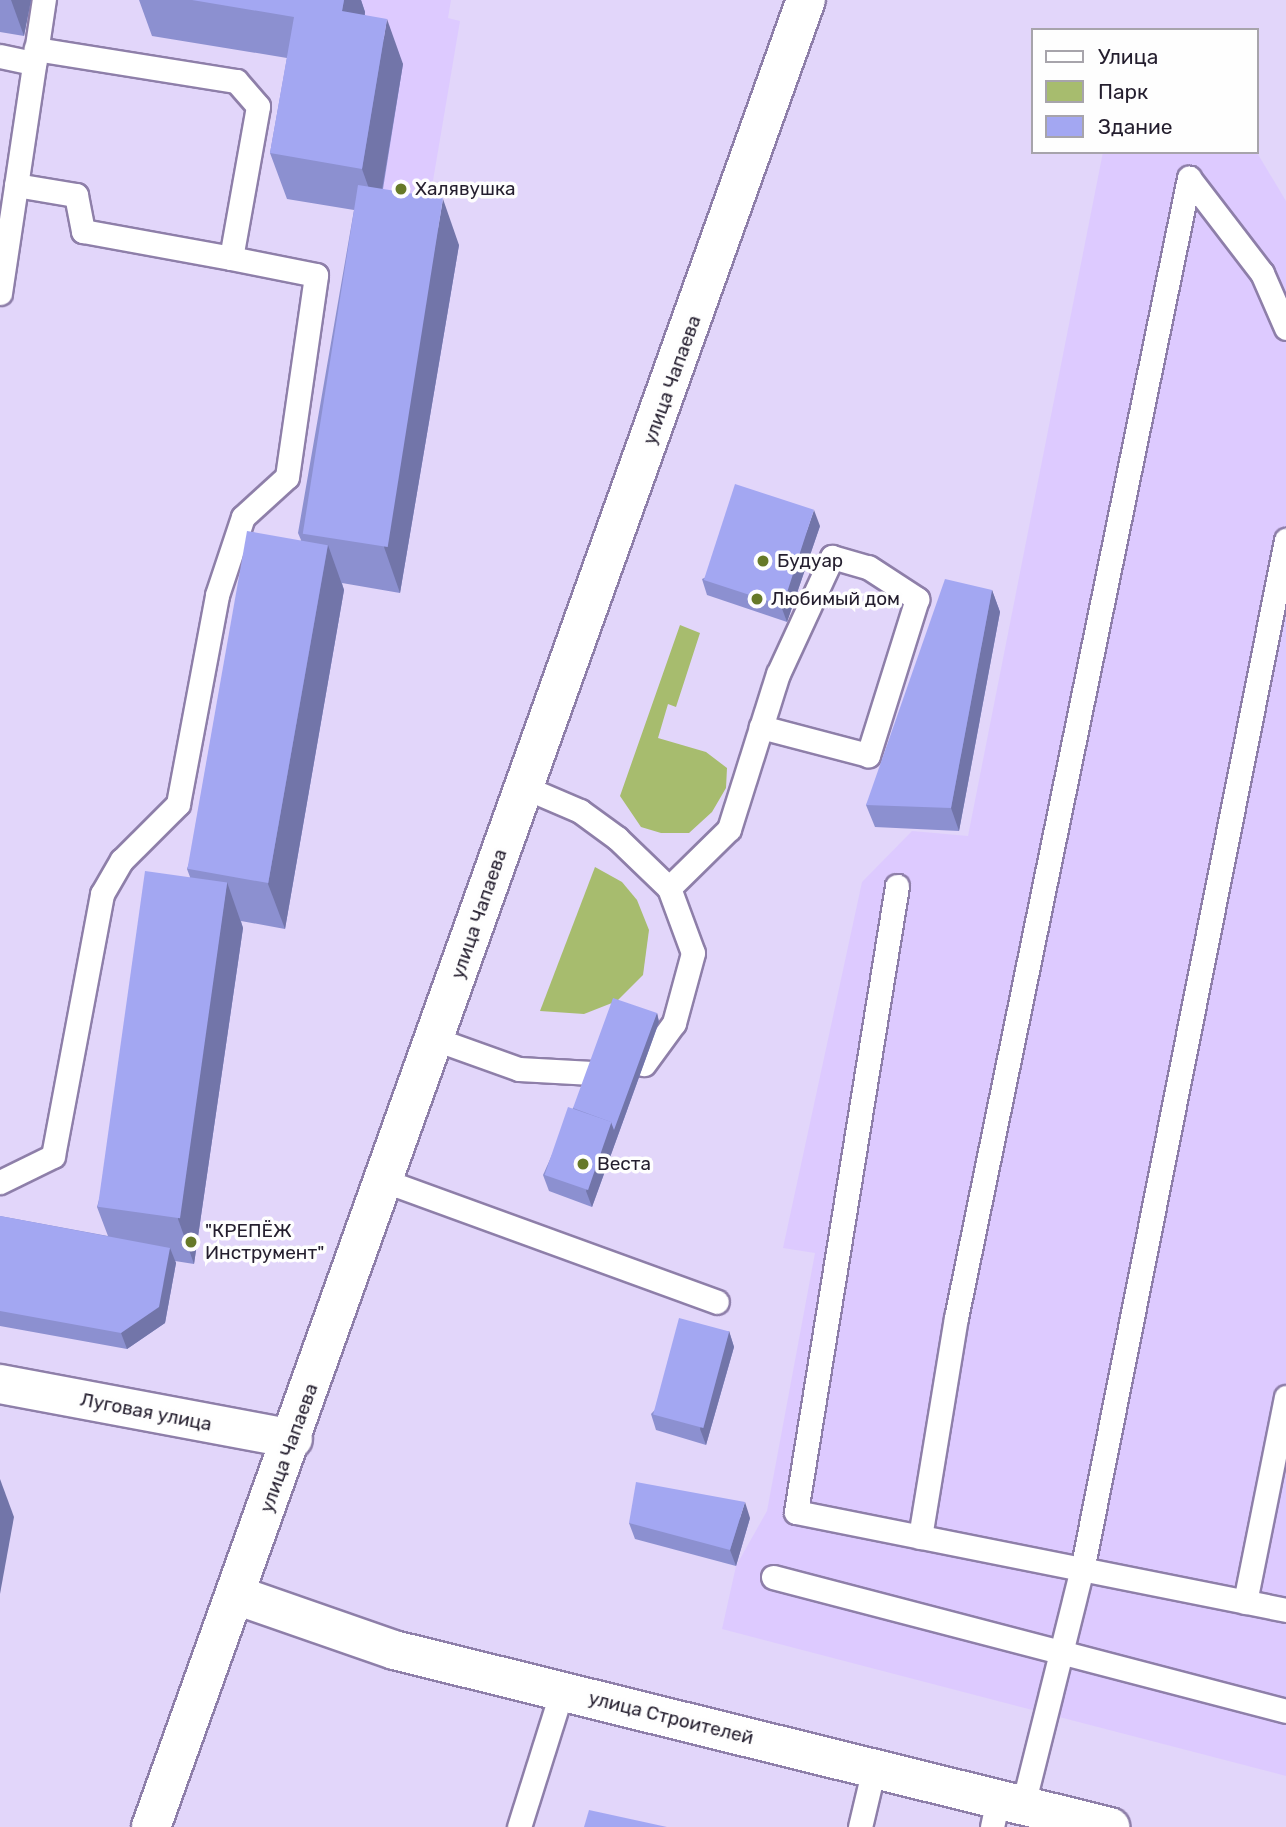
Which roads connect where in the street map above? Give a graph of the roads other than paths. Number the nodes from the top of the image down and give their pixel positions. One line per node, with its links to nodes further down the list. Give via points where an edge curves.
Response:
1 (44, 0): 4 (lane)
2 (806, 0): 11 (main road, улица Чапаева)
3 (0, 56): 4 (lane)
4 (35, 56): 5 (lane); 6 (lane, via 236,80 258,106)
5 (16, 185): 6 (lane, via 76,195 83,231); 7 (lane)
6 (230, 258): 18 (lane, via 316,275 287,477 243,517 238,530 217,595 178,804 122,860 102,894 54,1156)
7 (0, 293)
8 (1286, 328): 23 (lane, via 1262,274 1189,178 956,1318)
9 (1286, 540): 24 (lane)
10 (761, 727): 10 (lane, via 868,755 917,599 868,567 831,557 778,674); 13 (lane, via 729,829)
11 (524, 787): 13 (lane, via 580,811 617,838); 14 (main road, улица Чапаева)
12 (897, 886): 23 (lane, via 796,1512)
13 (669, 888): 15 (lane, via 692,953 674,1023)
14 (435, 1039): 16 (lane, via 519,1069); 17 (main road, улица Чапаева)
15 (644, 1064)
16 (592, 1073)
17 (385, 1181): 19 (lane); 22 (main road, улица Чапаева)
18 (0, 1182)
19 (717, 1302)
20 (0, 1384): 22 (main road, Луговая улица)
21 (1286, 1397): 27 (lane)
22 (293, 1439): 26 (main road, улица Чапаева)
23 (920, 1537): 24 (lane)
24 (1082, 1570): 27 (lane); 29 (lane)
25 (773, 1577): 29 (lane)
26 (236, 1595): 30 (main road, улица Строителей, via 394,1650); 34 (main road, улица Чапаева)
27 (1245, 1602): 28 (lane)
28 (1286, 1610)
29 (1062, 1652): 31 (lane); 33 (lane)
30 (562, 1691): 32 (main road, улица Строителей); 35 (lane)
31 (1286, 1711)
32 (874, 1768): 33 (main road, улица Строителей); 36 (lane)
33 (1004, 1810): 37 (main road, улица Строителей)
34 (151, 1827)
35 (519, 1827)
36 (860, 1827)
37 (1110, 1827)

